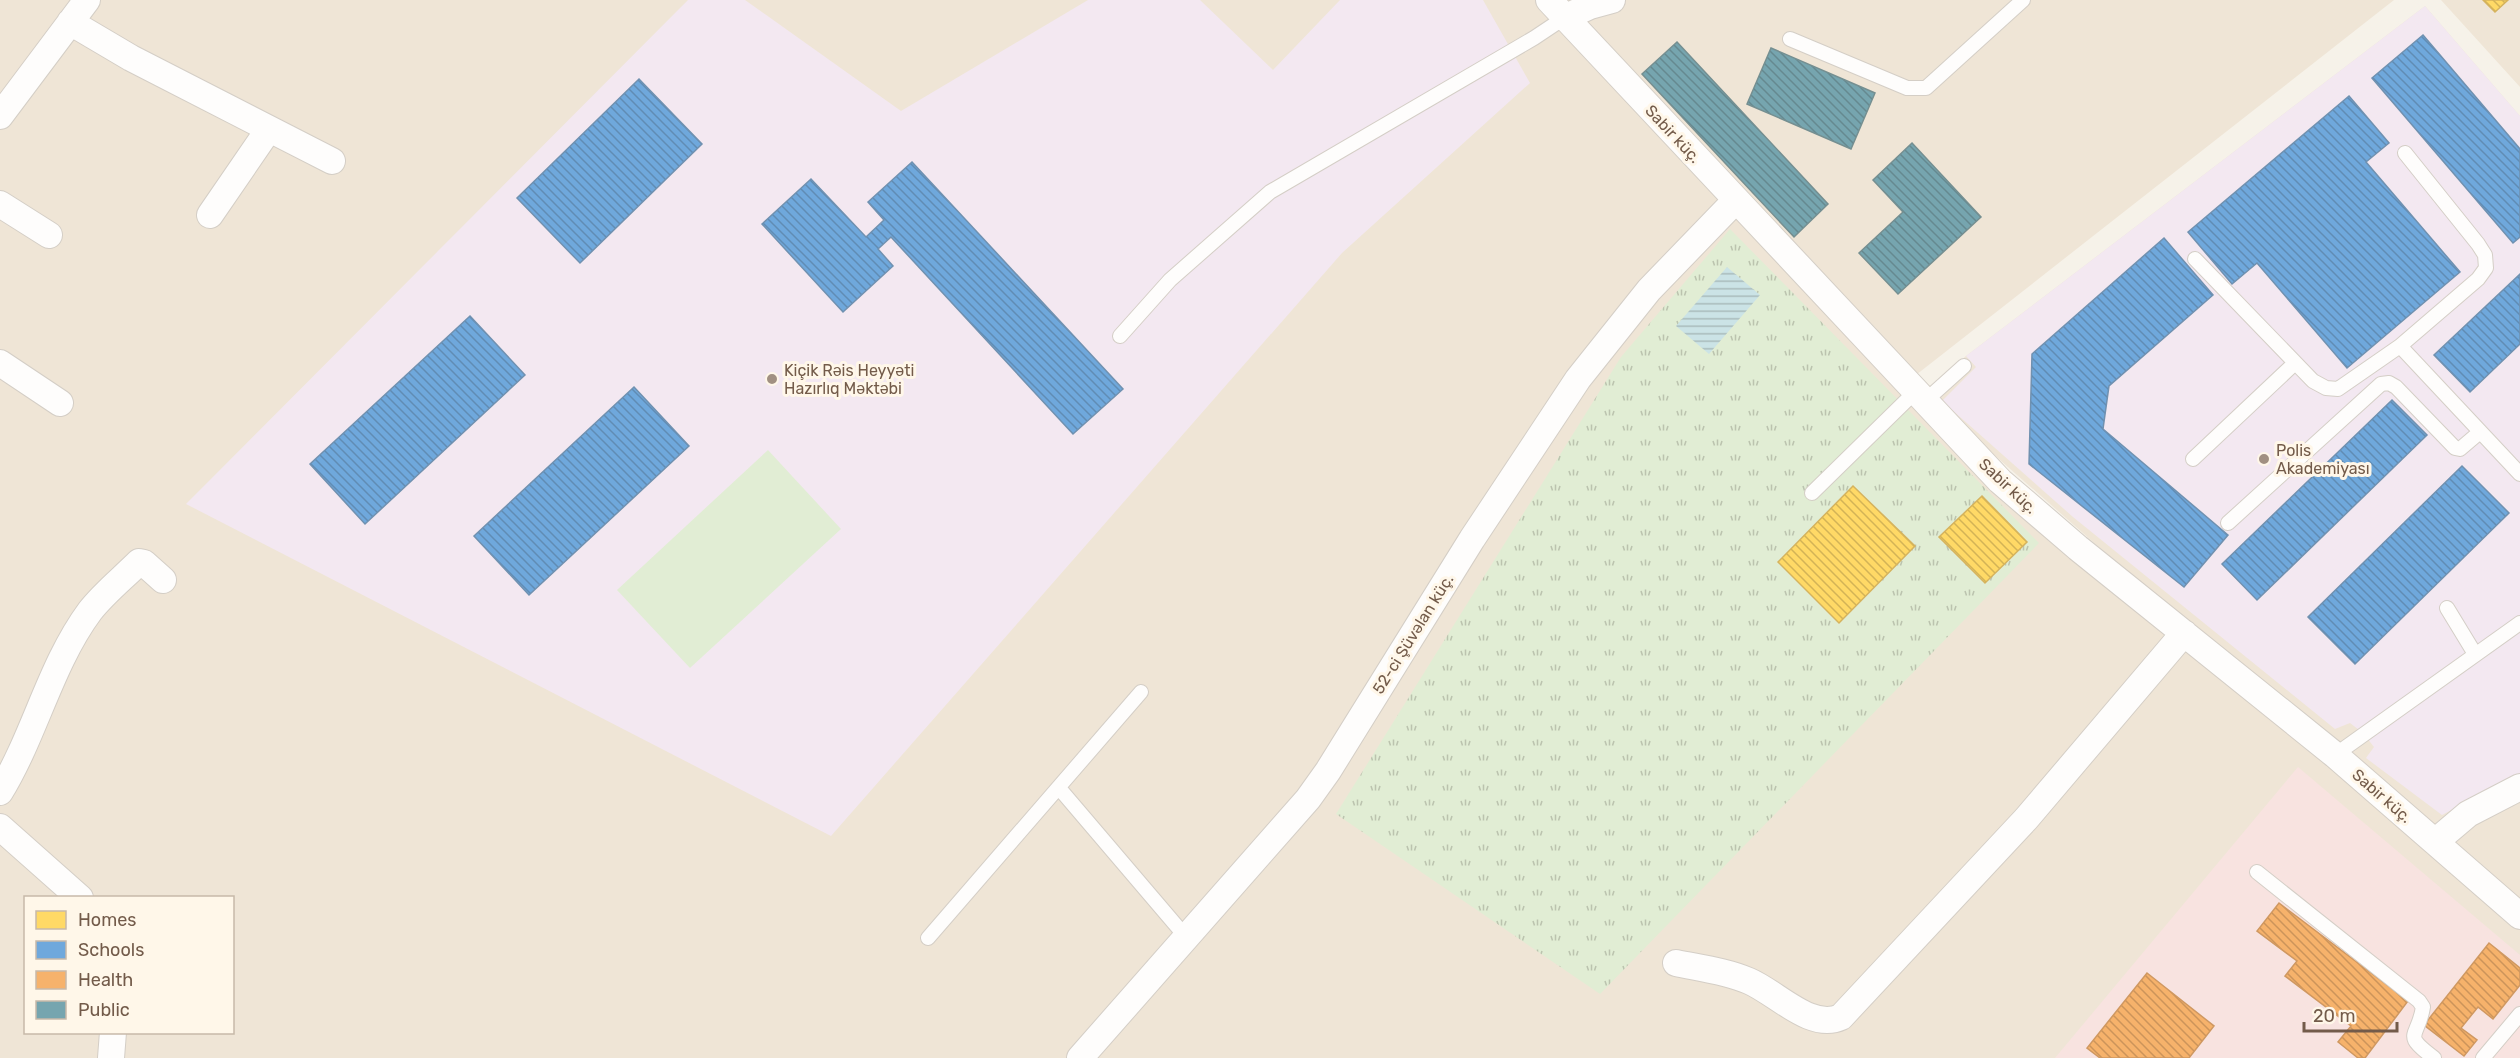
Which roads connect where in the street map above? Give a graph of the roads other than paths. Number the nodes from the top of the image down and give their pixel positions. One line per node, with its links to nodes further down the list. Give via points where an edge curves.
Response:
1 (87, 0): 5 (street)
2 (1612, 0): 4 (street)
3 (2023, 0): 6 (lane, via 1926,88 1907,88)
4 (1557, 9): 11 (street, Sabir küç.); 16 (lane, via 1534,38 1270,192 1170,280)
5 (70, 22): 7 (street); 8 (street)
6 (1790, 39)
7 (0, 116)
8 (269, 129): 10 (street); 13 (street)
9 (2405, 153): 17 (lane, via 2486,255 2486,268)
10 (332, 161)
11 (1735, 201): 21 (street, Sabir küç.); 43 (street, 52-ci Şüvəlan küç., via 1649,290 1582,372 1328,771 1285,827)
12 (0, 204): 14 (street)
13 (210, 215)
14 (49, 235)
15 (2195, 259): 19 (lane)
16 (1120, 336)
17 (2400, 346): 19 (lane, via 2338,389 2313,381); 23 (lane)
18 (0, 363): 22 (street)
19 (2295, 363): 24 (lane)
20 (1964, 366): 21 (lane)
21 (1920, 397): 26 (lane); 31 (street, Sabir küç., via 2000,481)
22 (60, 403)
23 (2480, 432): 25 (lane); 27 (lane, via 2460,449 2455,448 2396,387 2381,384)
24 (2193, 459)
25 (2520, 474)
26 (1812, 493)
27 (2228, 523)
28 (163, 580): 37 (street, via 139,562 91,610 70,644)
29 (2447, 608): 32 (lane)
30 (2520, 623): 32 (lane)
31 (2184, 633): 34 (street, Sabir küç.); 45 (street, via 2026,819 1841,1017 1831,1022 1816,1021 1750,981)
32 (2475, 654): 34 (lane)
33 (1142, 692): 36 (lane)
34 (2335, 755): 39 (street, Sabir küç.)
35 (2520, 787): 39 (street, via 2468,814)
36 (1059, 788): 43 (lane); 44 (lane)
37 (0, 792)
38 (0, 827): 41 (street)
39 (2435, 842): 42 (street, Sabir küç.)
40 (2257, 872): 50 (lane, via 2419,1001 2423,1007 2413,1034 2415,1043)
41 (79, 896)
42 (2520, 916)
43 (1185, 937): 49 (street, 52-ci Şüvəlan küç.)
44 (928, 938)
45 (1676, 963)
46 (2520, 1014): 51 (lane)
47 (113, 1034): 48 (street)
48 (111, 1058)
49 (1080, 1058)
50 (2434, 1058)
51 (2483, 1058)

